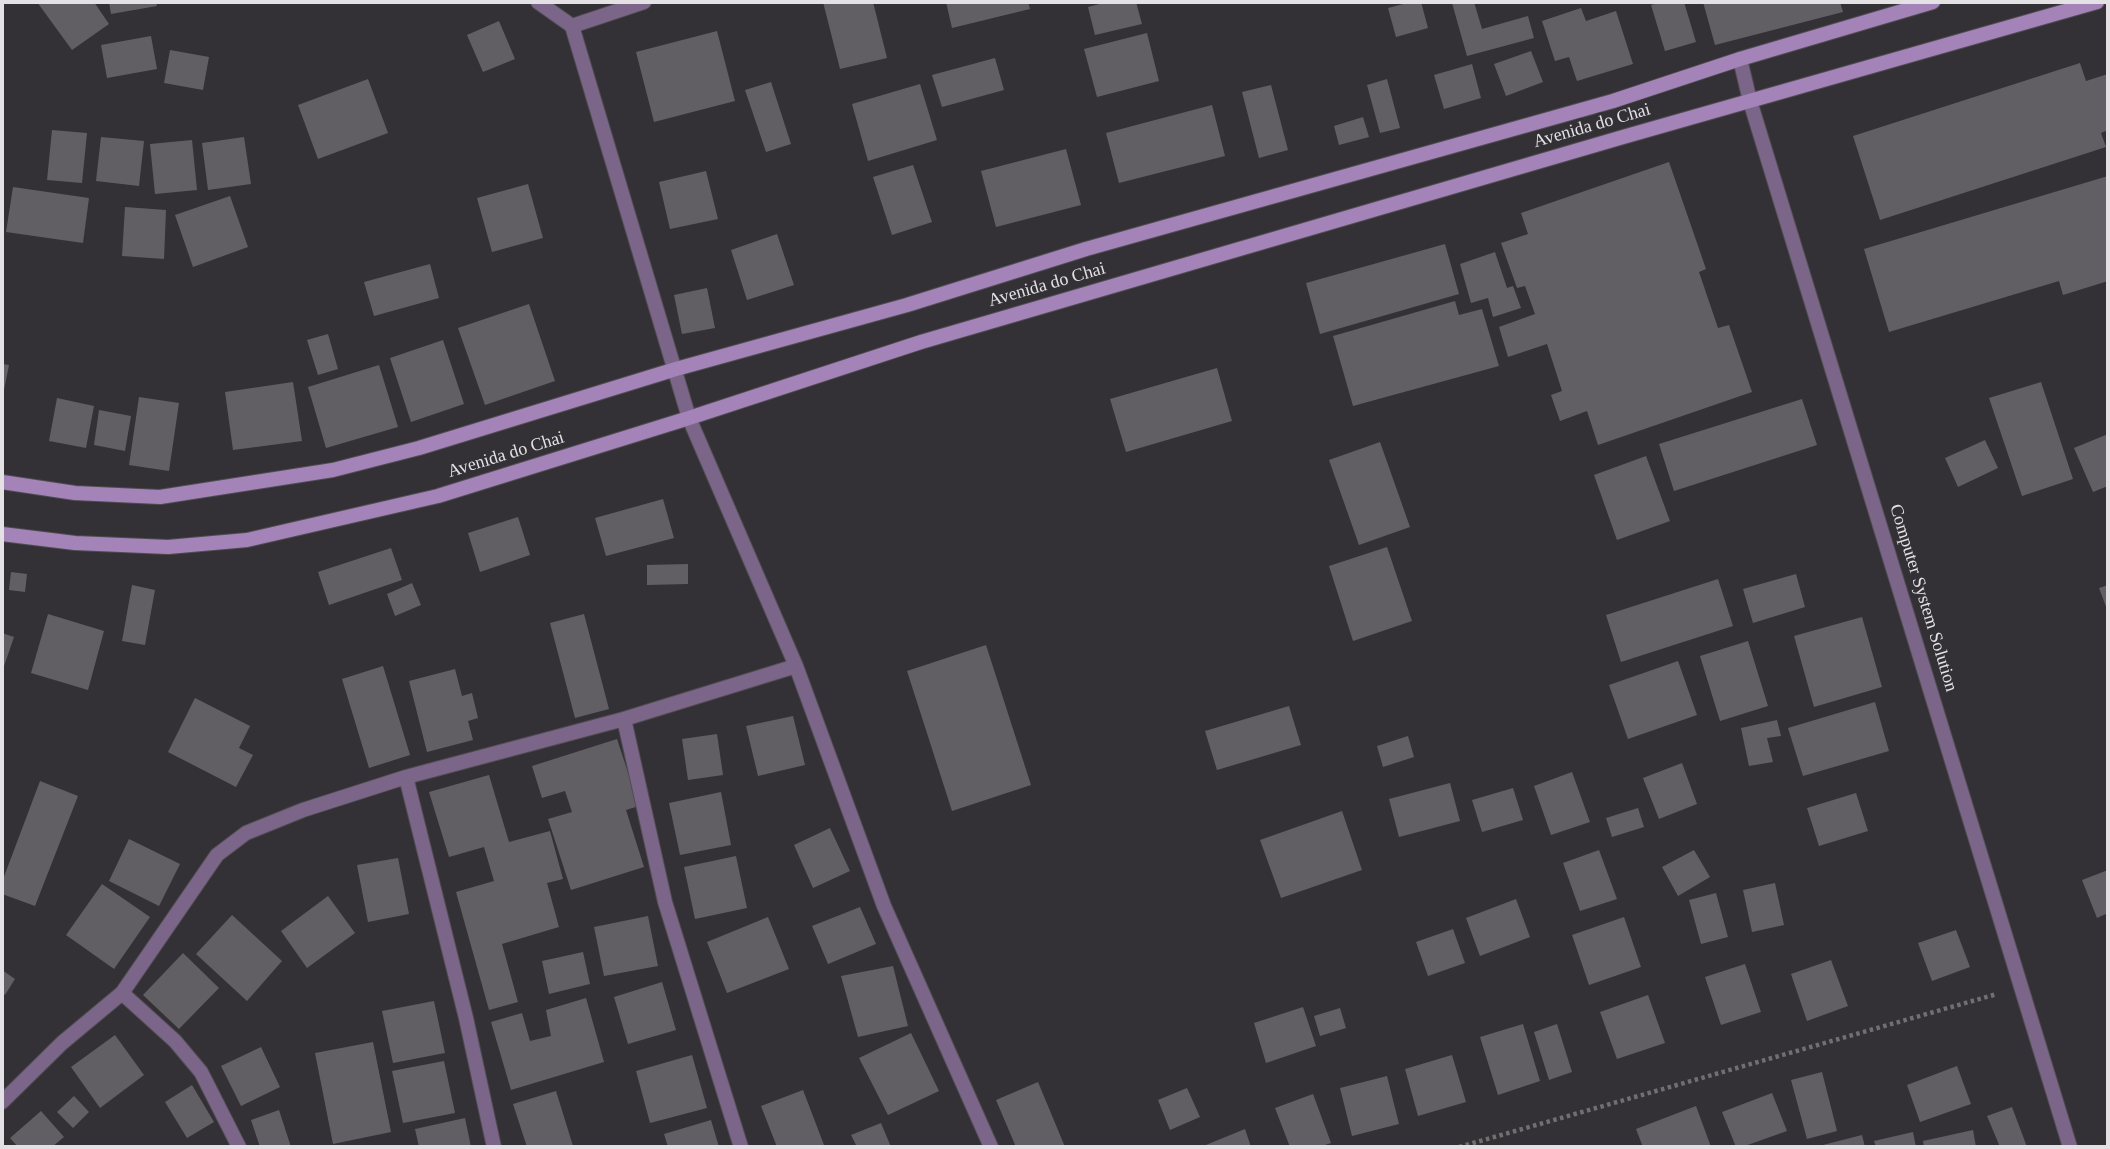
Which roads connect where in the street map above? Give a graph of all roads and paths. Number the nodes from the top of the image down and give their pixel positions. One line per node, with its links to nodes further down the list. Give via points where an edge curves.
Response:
1 (538, 2): 5 (street)
2 (644, 2): 5 (street)
3 (1933, 2): 6 (main road, Avenida do Chai)
4 (2096, 2): 7 (main road, Avenida do Chai)
5 (572, 26): 8 (street)
6 (1740, 59): 7 (street, Computer System Solution); 8 (main road, Avenida do Chai, via 1613,101 1086,248 907,305)
7 (1750, 101): 9 (main road, Avenida do Chai, via 921,342); 15 (street, Computer System Solution)
8 (676, 369): 9 (street); 10 (main road, Avenida do Chai, via 333,470 160,497 75,493)
9 (690, 418): 11 (main road, Avenida do Chai, via 438,496 247,540 168,547 75,544); 12 (street)
10 (2, 482)
11 (2, 534)
12 (796, 666): 13 (street); 21 (street, via 884,905)
13 (624, 719): 14 (street); 20 (street, via 665,902)
14 (407, 777): 16 (street, via 246,833 217,855); 19 (street)
15 (2022, 987): 22 (path); 23 (street, Computer System Solution)
16 (122, 992): 17 (street); 18 (street, via 201,1072)
17 (2, 1102)
18 (239, 1147)
19 (494, 1147)
20 (741, 1147)
21 (991, 1147)
22 (1459, 1147)
23 (2070, 1147)

